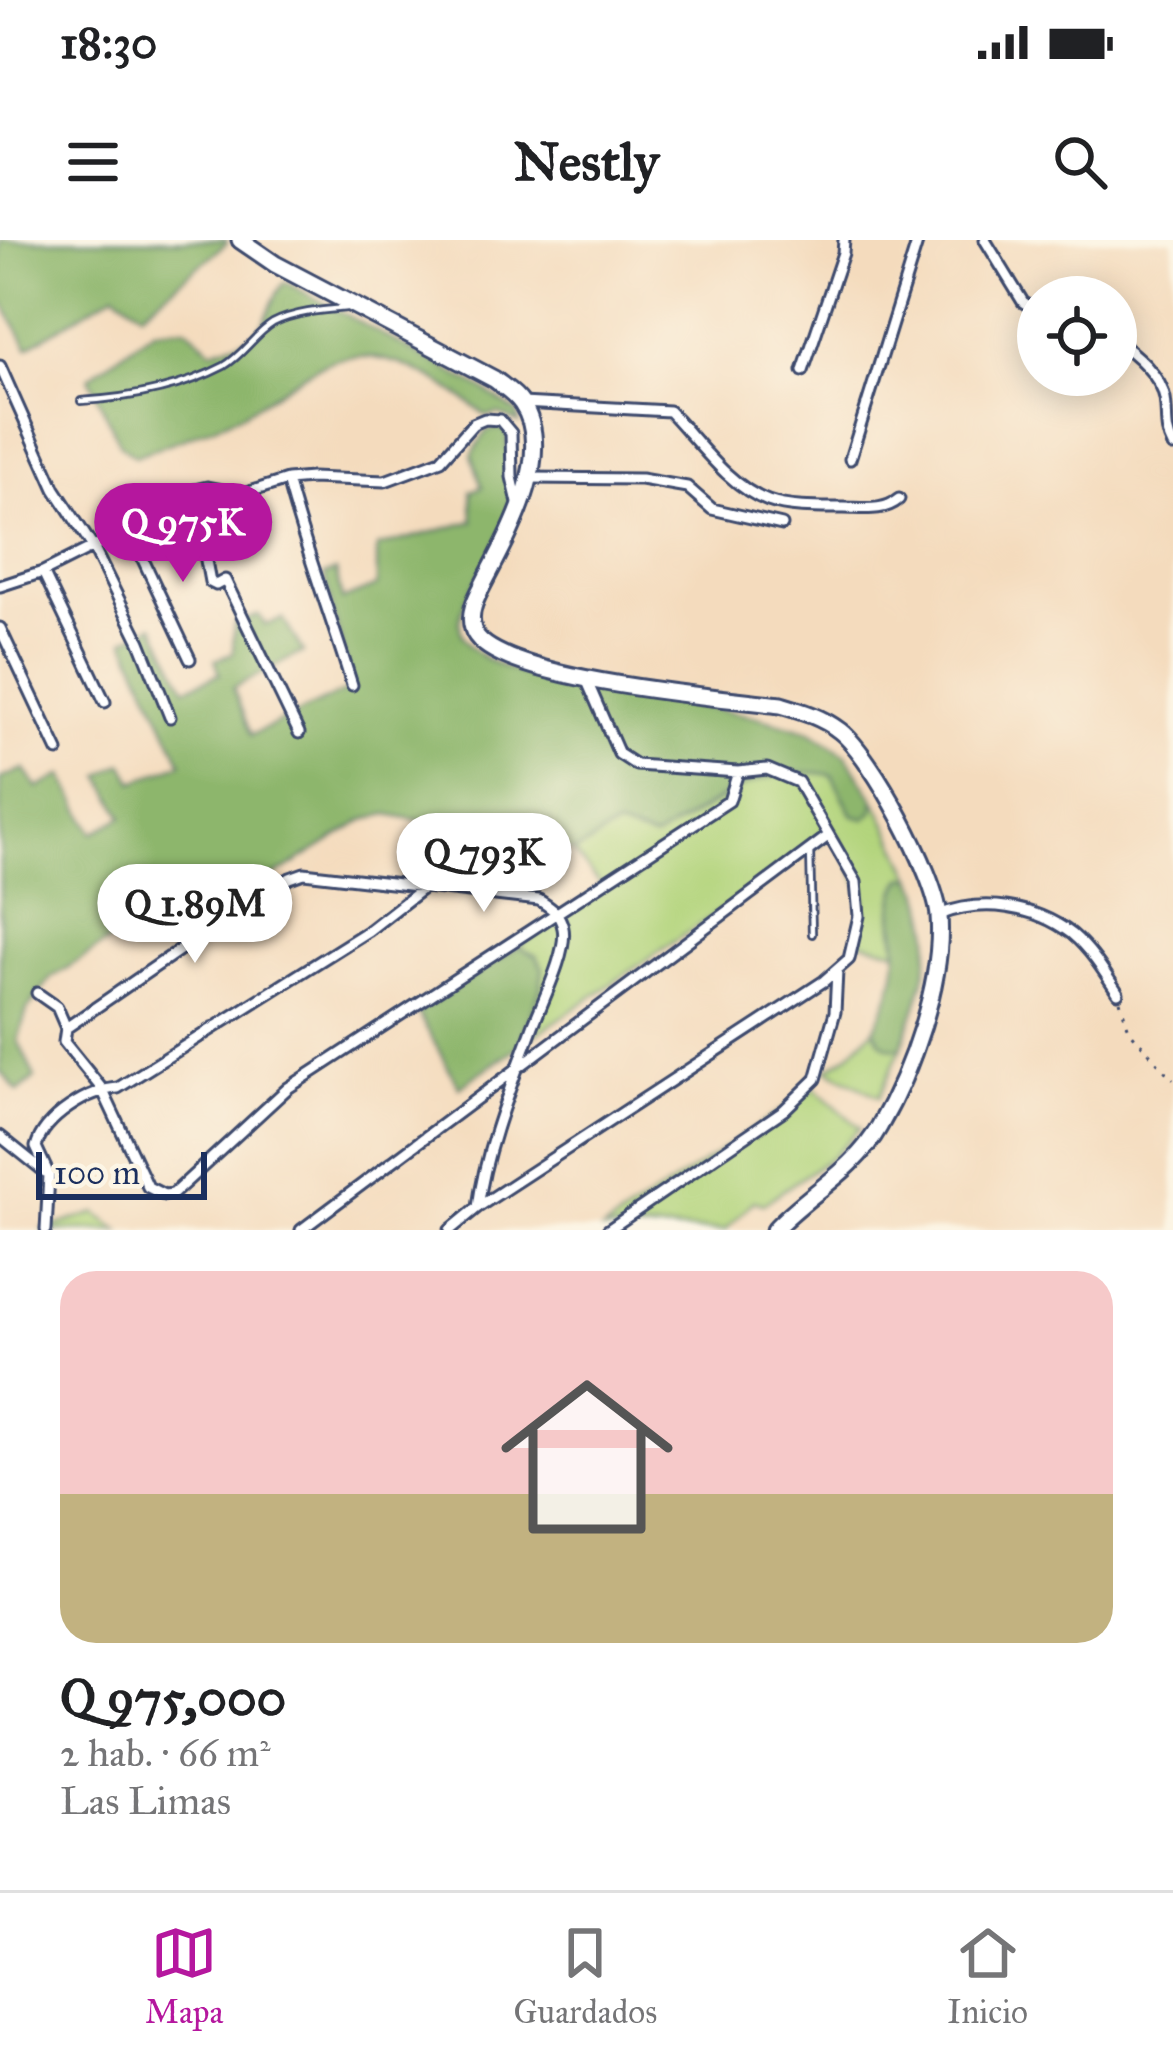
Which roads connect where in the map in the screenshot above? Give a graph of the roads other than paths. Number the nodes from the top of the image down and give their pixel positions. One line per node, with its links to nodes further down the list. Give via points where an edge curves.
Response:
1 (240, 240): 6 (main road)
2 (844, 240): 9 (street)
3 (918, 240): 13 (street)
4 (985, 240): 5 (street)
5 (1017, 292)
6 (358, 307): 10 (lane, via 272,324 228,364 199,377 130,398); 11 (main road, via 494,379)
7 (1137, 357): 12 (street, via 1163,391)
8 (0, 366): 21 (street, via 55,489)
9 (803, 371)
10 (81, 401)
11 (522, 403): 14 (main road, via 532,429); 17 (street, via 669,411 736,482 769,501 874,508)
12 (1173, 446)
13 (850, 459)
14 (530, 478): 18 (main road); 19 (street, via 687,487 712,509)
15 (287, 479): 16 (street, via 243,494); 18 (street, via 385,481 442,460 473,424 500,420 511,433); 27 (street)
16 (207, 487): 20 (street); 30 (street, via 202,539 210,582 225,580)
17 (899, 499)
18 (520, 512): 26 (main road, via 474,604 474,632 516,661)
19 (782, 524)
20 (130, 532): 21 (street); 25 (street)
21 (92, 547): 22 (street); 29 (street)
22 (43, 572): 23 (street); 28 (street)
23 (0, 586)
24 (0, 628): 31 (street)
25 (190, 659)
26 (586, 679): 32 (street, via 620,754 637,765); 38 (main road, via 781,705 842,732 887,793)
27 (352, 685)
28 (105, 702)
29 (170, 717)
30 (299, 734)
31 (58, 752)
32 (739, 772): 33 (street, via 767,770 798,782); 37 (street, via 729,801)
33 (828, 836): 34 (street); 41 (street, via 856,882 859,916 849,959)
34 (810, 849): 40 (lane); 45 (street)
35 (427, 885): 37 (street, via 539,900); 39 (street, via 304,873); 46 (street, via 368,931 118,1088)
36 (187, 892): 39 (street)
37 (555, 911): 45 (street, via 562,946); 46 (street, via 288,1088 172,1194 148,1187)
38 (939, 915): 43 (street, via 991,903 1030,914 1071,933); 54 (main road, via 922,1024 878,1131)
39 (213, 927): 44 (street)
40 (812, 934)
41 (836, 970): 49 (street); 53 (street, via 835,1012 815,1079 784,1110)
42 (37, 993): 44 (street, via 57,1007)
43 (1118, 993)
44 (66, 1028): 46 (street, via 64,1042)
45 (519, 1064): 49 (street); 51 (street)
46 (102, 1089): 48 (street, via 44,1126 36,1147)
47 (0, 1136): 48 (street)
48 (50, 1175): 50 (street)
49 (478, 1207): 52 (street)
50 (46, 1230)
51 (301, 1230)
52 (450, 1230)
53 (608, 1230)
54 (774, 1230)

